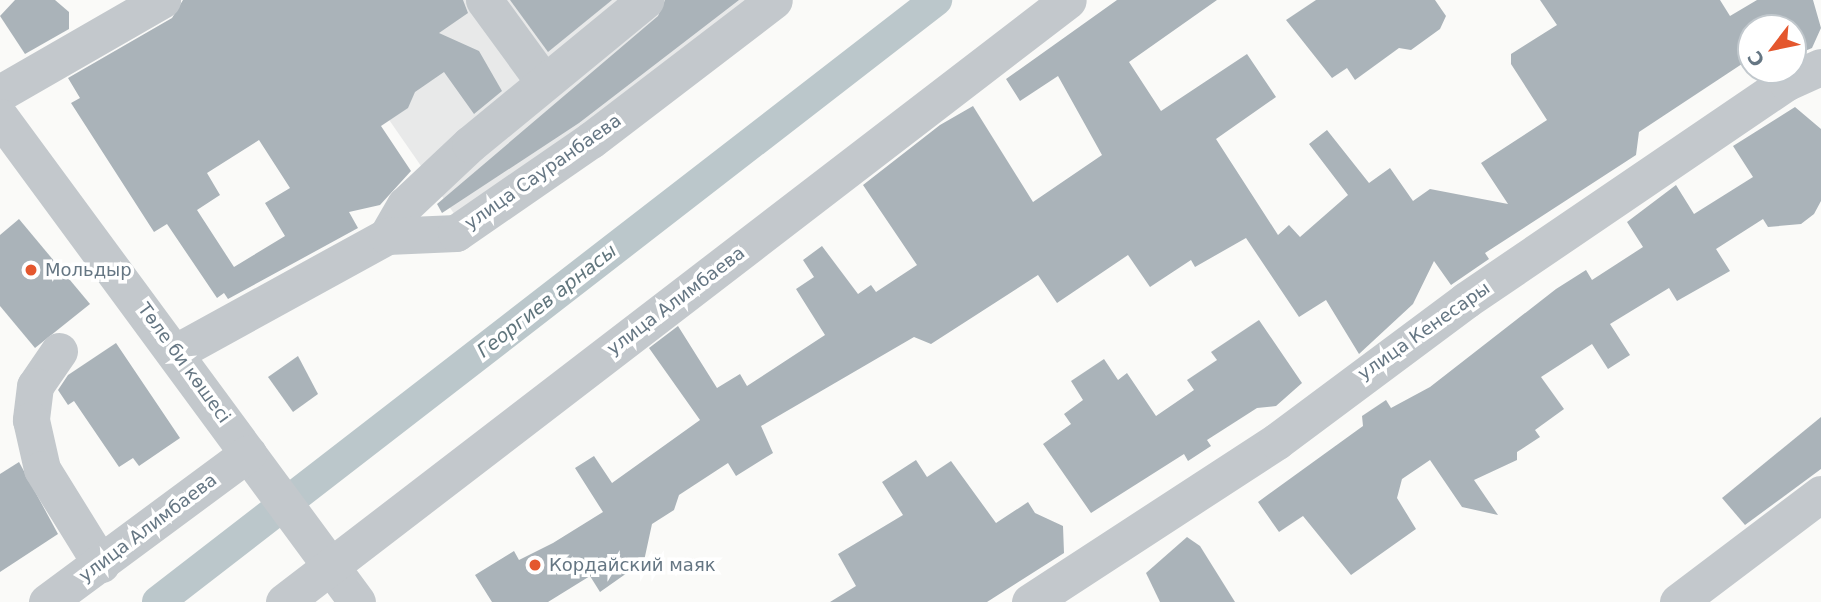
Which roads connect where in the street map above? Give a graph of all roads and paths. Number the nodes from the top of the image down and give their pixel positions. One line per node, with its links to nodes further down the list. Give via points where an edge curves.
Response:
1 (162, 0): 8 (street)
2 (484, 0): 7 (street)
3 (645, 0): 7 (street)
4 (774, 0): 10 (street, улица Сауранбаева, via 590,141 456,233)
5 (1068, 0): 15 (street, улица Алимбаева)
6 (1821, 67): 20 (street, улица Кенесары, via 1787,82 1466,300 1277,441)
7 (543, 81): 10 (street, via 405,205)
8 (0, 93)
9 (0, 117): 12 (street, Төле би көшесі)
10 (387, 236): 12 (street, улица Сауранбаева)
11 (59, 351): 16 (street, via 35,386 32,421 42,468)
12 (178, 351): 13 (street, Төле би көшесі)
13 (256, 464): 15 (street, Төле би көшесі); 16 (street, улица Алимбаева)
14 (1821, 494): 21 (street)
15 (330, 563): 18 (street, улица Алимбаева); 19 (street)
16 (101, 564): 17 (street, улица Алимбаева)
17 (47, 602)
18 (284, 602)
19 (357, 602)
20 (1030, 602)
21 (1678, 602)

